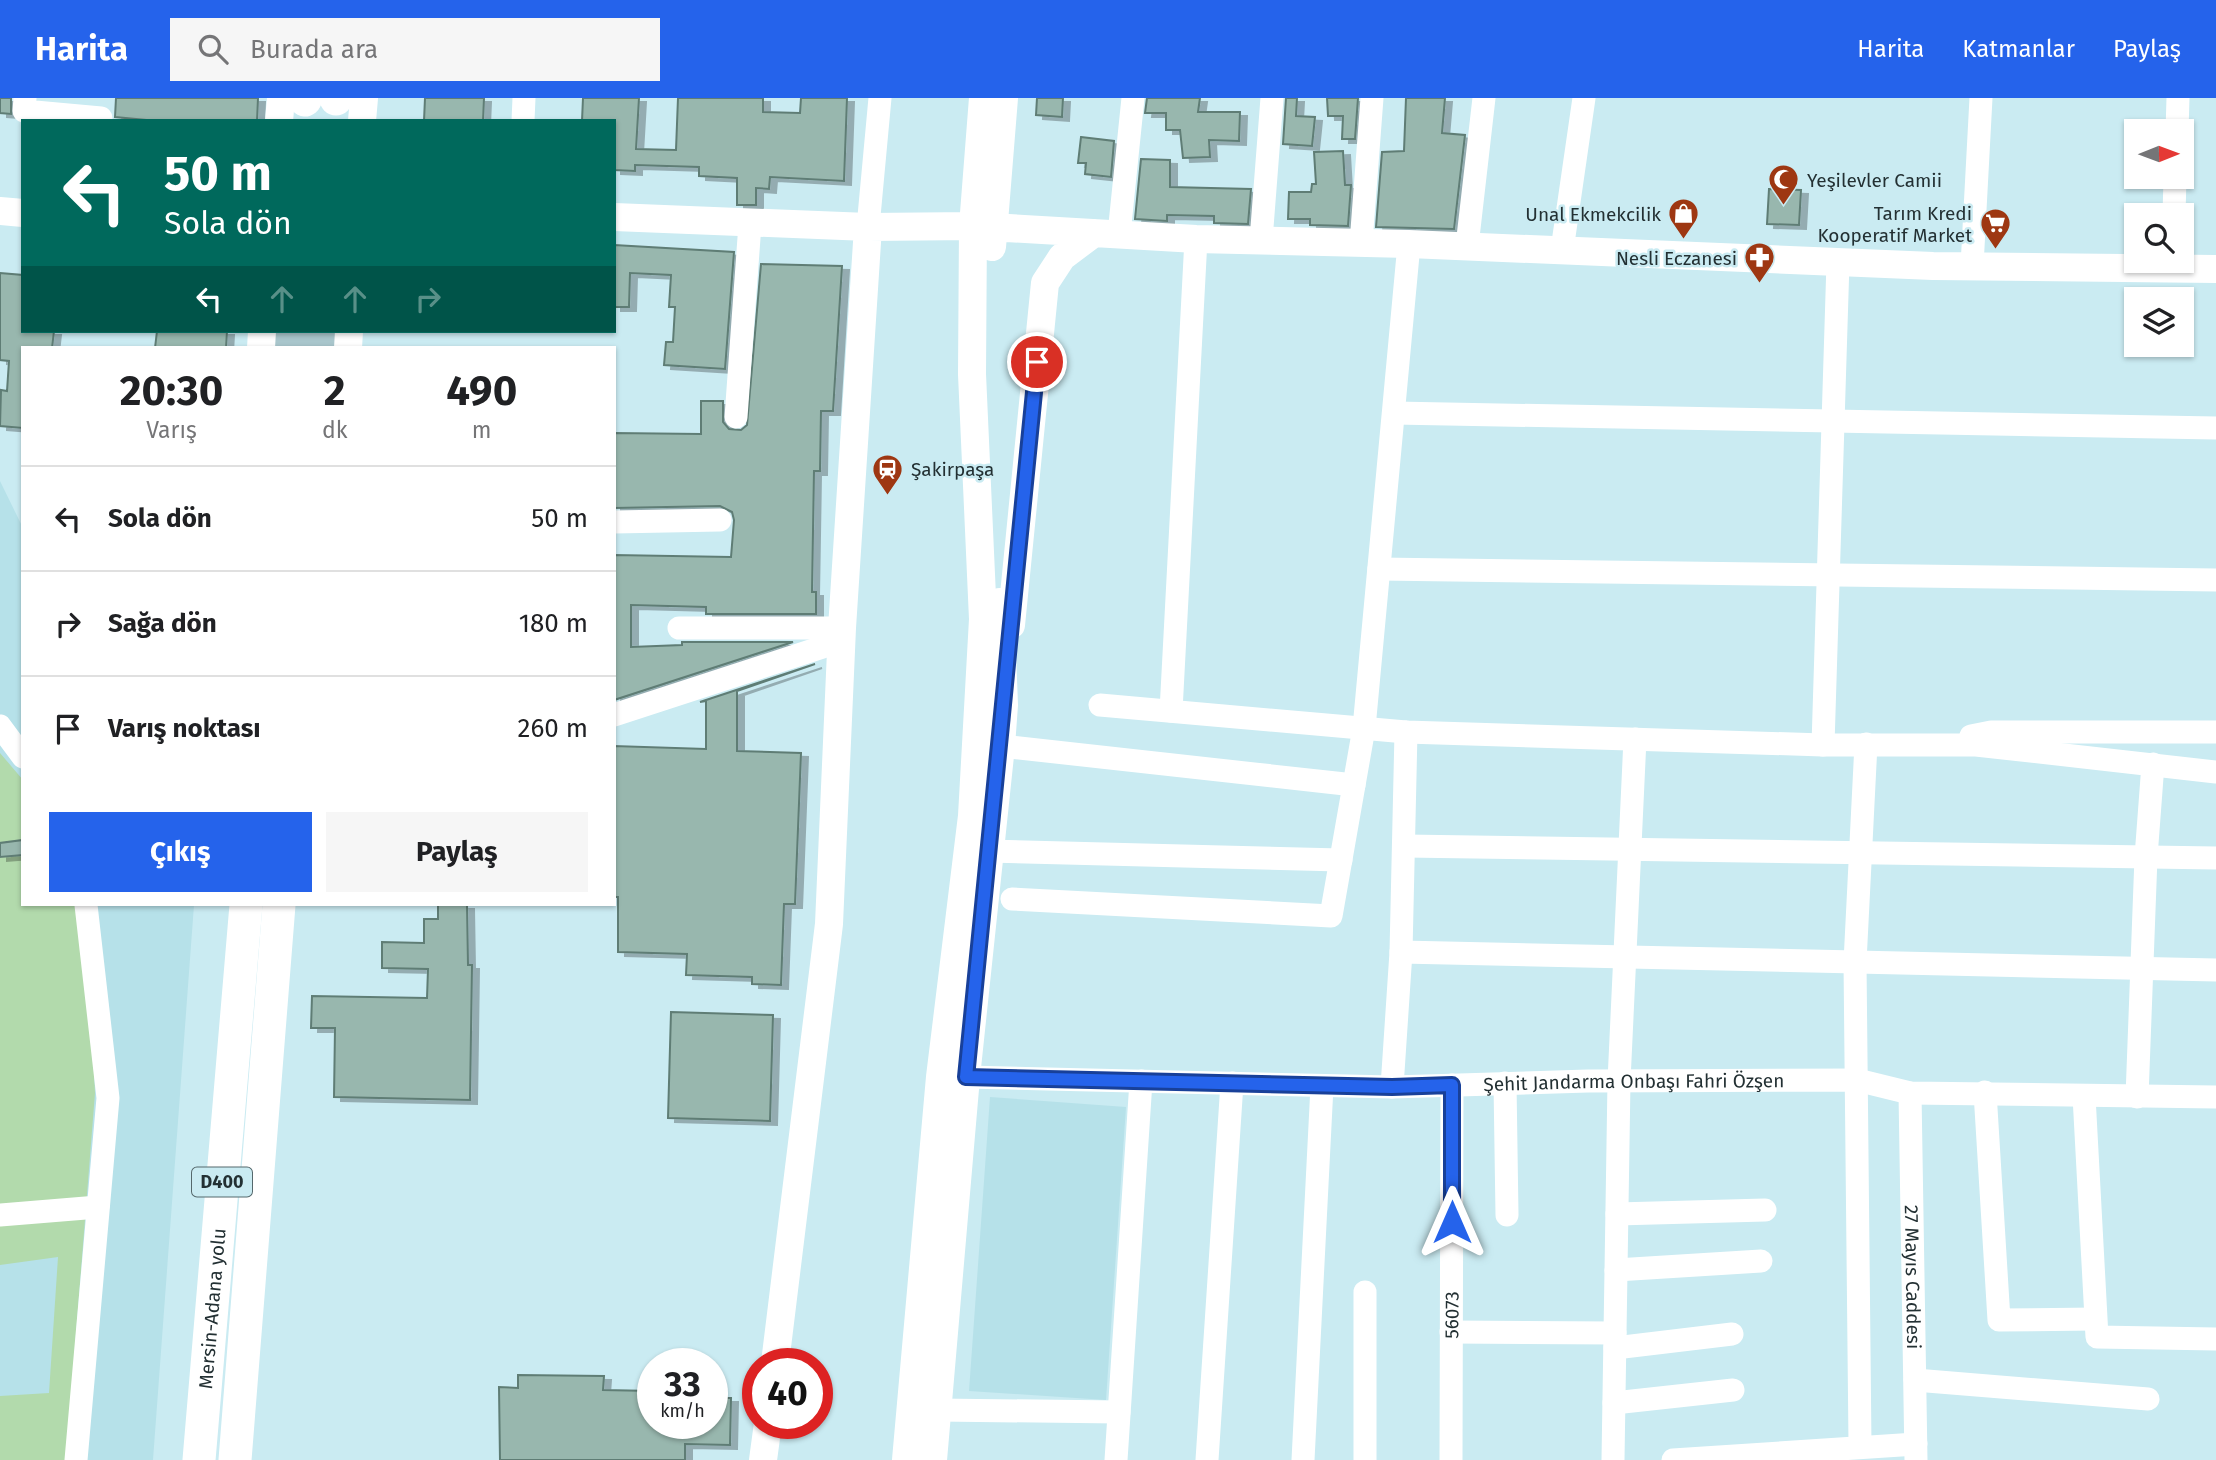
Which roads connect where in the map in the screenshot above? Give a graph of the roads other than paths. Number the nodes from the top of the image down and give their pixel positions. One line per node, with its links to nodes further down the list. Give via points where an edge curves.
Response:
1 (25, 98): 14 (street, via 23,111)
2 (524, 98): 17 (street)
3 (880, 98): 23 (street)
4 (983, 98): 24 (main road)
5 (1004, 98): 24 (main road)
6 (1133, 98): 25 (street)
7 (1272, 98): 27 (street)
8 (1372, 98): 28 (street)
9 (1484, 98): 30 (street)
10 (1584, 98): 31 (street)
11 (1982, 98): 34 (street)
12 (2178, 98): 18 (street)
13 (321, 99): 15 (main road); 16 (main road)
14 (101, 112)
15 (283, 119)
16 (358, 119)
17 (523, 119)
18 (2177, 119)
19 (0, 211): 20 (main road)
20 (21, 213)
21 (616, 217): 22 (main road)
22 (750, 224): 23 (main road); 38 (street)
23 (868, 227): 24 (main road); 47 (main road)
24 (983, 227): 25 (main road); 48 (main road); 122 (main road, via 972,374 982,632 972,816 940,1077)
25 (1107, 233): 26 (main road); 48 (main road, via 1062,257 1045,283)
26 (1196, 239): 27 (main road); 50 (street)
27 (1261, 240): 28 (main road)
28 (1361, 243): 29 (main road)
29 (1409, 244): 30 (main road); 37 (street)
30 (1467, 246): 31 (main road)
31 (1562, 250): 32 (main road)
32 (1838, 262): 34 (main road); 39 (street)
33 (2124, 265): 34 (main road)
34 (1972, 266)
35 (2194, 267): 36 (main road)
36 (2216, 269)
37 (1394, 413): 39 (street); 43 (street)
38 (736, 417)
39 (1833, 421): 40 (street); 44 (street)
40 (2216, 428)
41 (720, 520): 42 (street)
42 (616, 522)
43 (1379, 569): 44 (street); 53 (street)
44 (1829, 575): 45 (street); 59 (street)
45 (2216, 580)
46 (678, 628): 47 (street)
47 (842, 634): 51 (street); 108 (main road, via 829,923)
48 (1003, 705): 60 (main road)
49 (1100, 705): 50 (street)
50 (1171, 711): 53 (street)
51 (616, 714)
52 (0, 726): 61 (street)
53 (1364, 728): 54 (street); 64 (street)
54 (1406, 732): 56 (street); 65 (street)
55 (2216, 732): 58 (street, via 1991,732)
56 (1636, 739): 59 (street); 66 (street)
57 (1866, 744): 58 (street); 59 (street); 68 (street)
58 (1941, 744): 62 (street)
59 (1823, 745)
60 (1001, 746): 64 (street); 67 (main road)
61 (21, 754)
62 (2153, 764): 63 (street); 69 (street)
63 (2216, 772)
64 (1354, 785): 71 (street)
65 (1405, 846): 66 (street); 76 (street)
66 (1630, 849): 68 (street); 77 (street)
67 (988, 851): 71 (street); 81 (main road)
68 (1861, 853): 69 (street); 78 (street)
69 (2146, 857): 70 (street); 79 (street)
70 (2216, 858)
71 (1340, 860): 72 (street, via 1331,916)
72 (1012, 899)
73 (86, 906): 95 (street, via 108,1098)
74 (246, 906): 119 (highway, Mersin-Adana yolu / D400)
75 (279, 906): 120 (highway, Mersin-Adana yolu / D400)
76 (1401, 951): 77 (street); 89 (street)
77 (1625, 957): 78 (street); 84 (street)
78 (1854, 962): 79 (street); 82 (street)
79 (2141, 969): 80 (street); 93 (street)
80 (2216, 970)
81 (966, 1077): 83 (street, Şehit Jandarma Onbaşı Fahri Özşen); 113 (main road)
82 (1857, 1080): 84 (street, Şehit Jandarma Onbaşı Fahri Özşen); 91 (street, Şehit Jandarma Onbaşı Fahri Özşen); 116 (street)
83 (1141, 1081): 85 (street, Şehit Jandarma Onbaşı Fahri Özşen); 114 (street)
84 (1619, 1081): 86 (street, Şehit Jandarma Onbaşı Fahri Özşen); 97 (street)
85 (1232, 1083): 88 (street, Şehit Jandarma Onbaşı Fahri Özşen); 125 (street)
86 (1506, 1083): 87 (street, Şehit Jandarma Onbaşı Fahri Özşen); 99 (street)
87 (1452, 1085): 89 (street, Şehit Jandarma Onbaşı Fahri Özşen); 104 (street, 56073)
88 (1322, 1086): 89 (street, Şehit Jandarma Onbaşı Fahri Özşen); 126 (street)
89 (1392, 1087)
90 (1985, 1092): 91 (street, Şehit Jandarma Onbaşı Fahri Özşen); 92 (street, Şehit Jandarma Onbaşı Fahri Özşen); 103 (street, via 1999,1320)
91 (1910, 1093): 109 (street, 27 Mayıs Caddesi)
92 (2084, 1096): 93 (street, Şehit Jandarma Onbaşı Fahri Özşen); 103 (street)
93 (2137, 1097): 94 (street, Şehit Jandarma Onbaşı Fahri Özşen)
94 (2216, 1097)
95 (98, 1207): 98 (street); 118 (street)
96 (1765, 1210): 97 (street)
97 (1617, 1214): 101 (street)
98 (0, 1215)
99 (1507, 1215)
100 (1761, 1261): 101 (street)
101 (1616, 1270): 107 (street)
102 (1365, 1292): 127 (street)
103 (2095, 1319): 106 (street, via 2097,1337)
104 (1451, 1332): 107 (street); 128 (street, 56073)
105 (1732, 1334): 107 (street)
106 (2216, 1339)
107 (1615, 1340): 112 (street)
108 (777, 1348)
109 (1915, 1380): 111 (street); 117 (street, 27 Mayıs Caddesi)
110 (1733, 1390): 112 (street)
111 (2148, 1399)
112 (1614, 1402): 129 (street)
113 (938, 1410): 114 (street); 123 (main road)
114 (1119, 1412): 124 (street)
115 (766, 1439): 121 (main road)
116 (1860, 1445): 117 (street); 130 (street)
117 (1916, 1452)
118 (76, 1460)
119 (199, 1460)
120 (235, 1460)
121 (763, 1460)
122 (906, 1460)
123 (933, 1460)
124 (1116, 1460)
125 (1208, 1460)
126 (1303, 1460)
127 (1364, 1460)
128 (1451, 1460)
129 (1613, 1460)
130 (1673, 1460)

